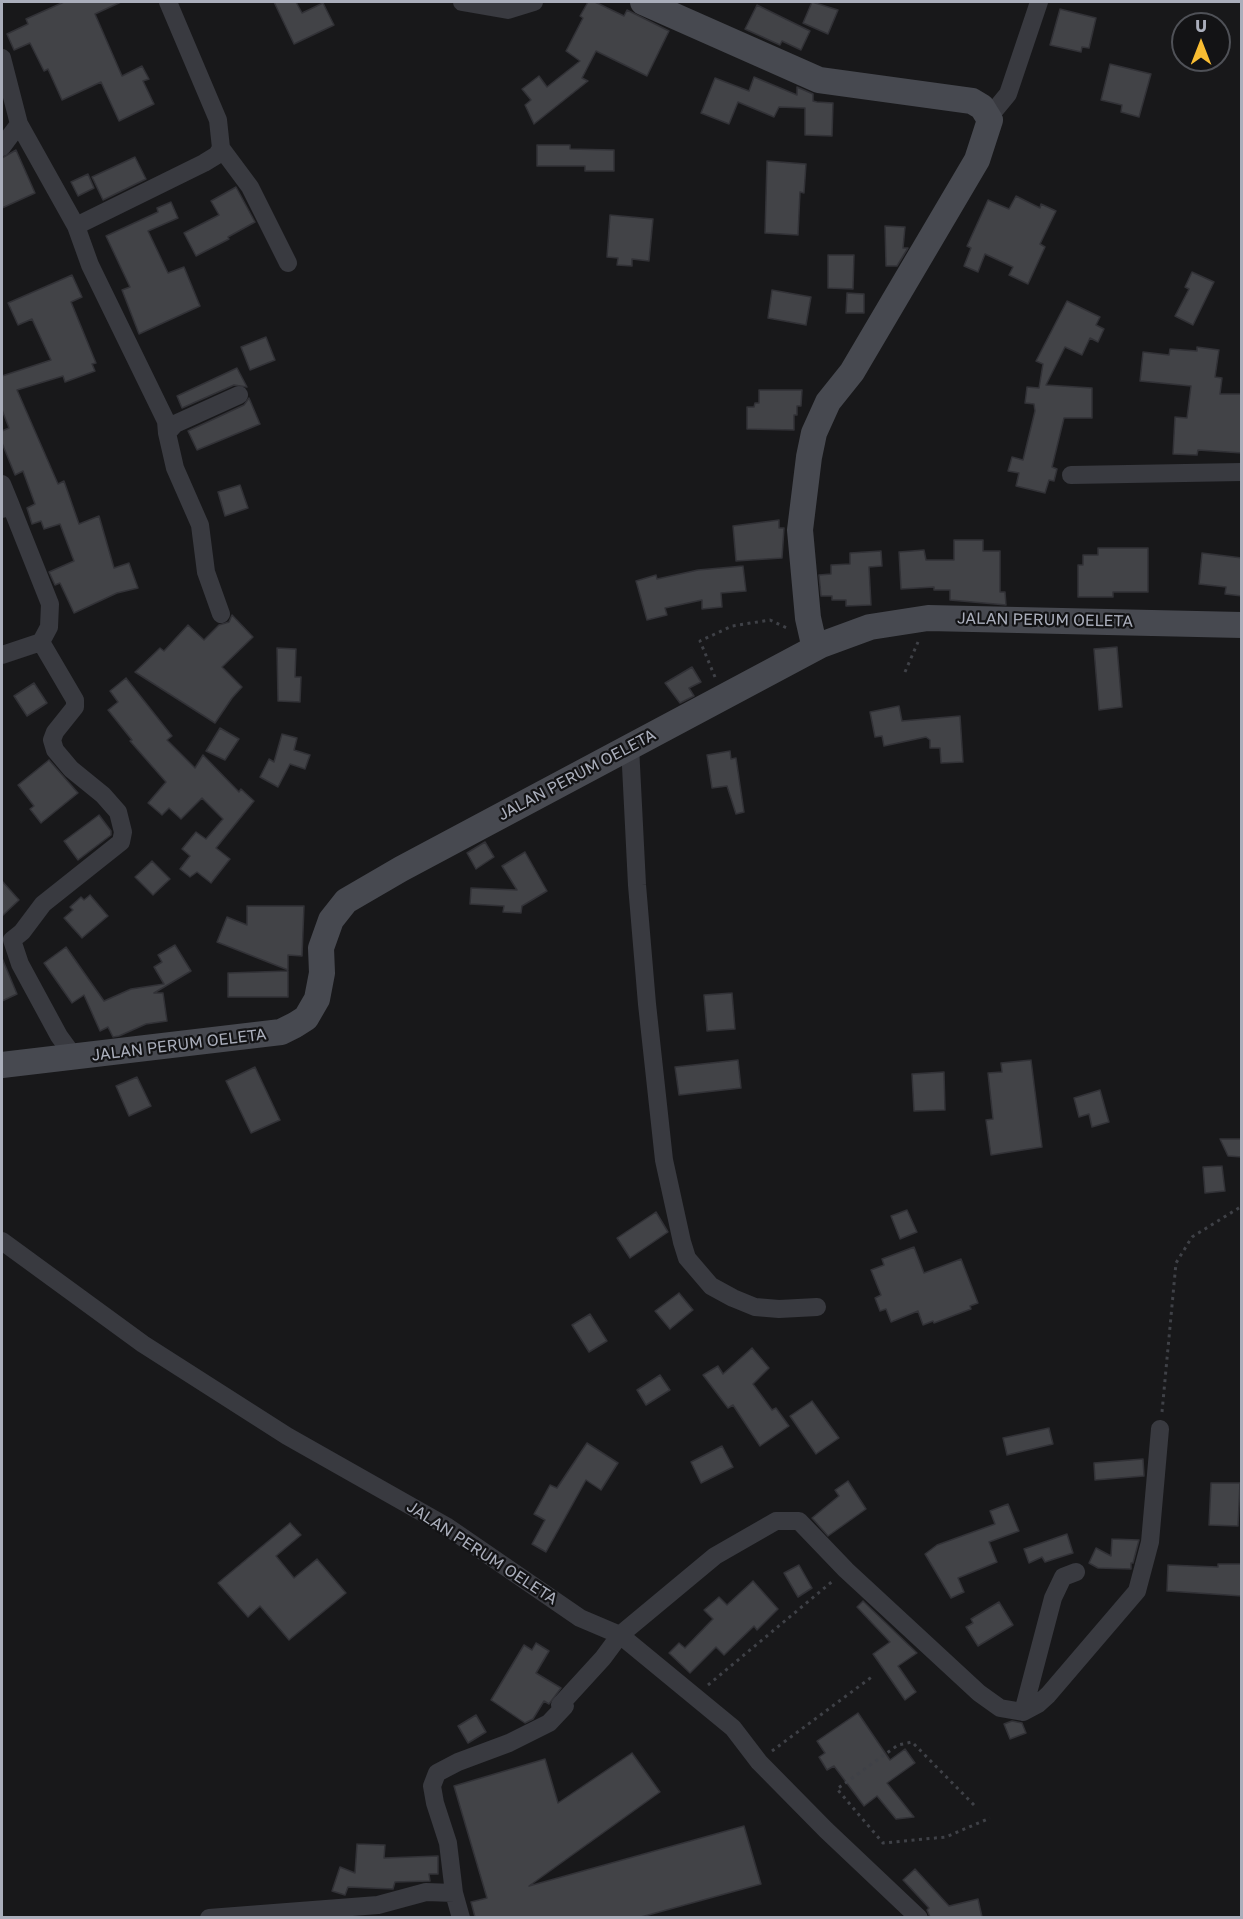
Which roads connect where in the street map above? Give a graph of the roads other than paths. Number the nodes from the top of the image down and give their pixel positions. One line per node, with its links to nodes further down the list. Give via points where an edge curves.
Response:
1 (168, 2): 10 (street, via 218,120)
2 (462, 2): 3 (street, via 508,10)
3 (534, 2)
4 (643, 2): 7 (street, via 819,80 972,101 982,106)
5 (1039, 2): 7 (street, via 1008,93)
6 (2, 58): 8 (street)
7 (989, 117): 22 (street, via 989,130 977,160 852,372 828,402 814,433 800,530 801,566)
8 (19, 124): 9 (street); 11 (street)
9 (2, 147)
10 (221, 148): 11 (street, via 204,164); 12 (street, via 250,187)
11 (76, 226): 14 (street, via 90,265 166,421)
12 (288, 263)
13 (239, 395): 14 (street, via 175,424)
14 (167, 433): 19 (street, via 175,468 200,525 206,572)
15 (1242, 472): 16 (street)
16 (1071, 475)
17 (2, 484): 18 (street)
18 (6, 508): 21 (street, via 50,603 49,627)
19 (221, 614)
20 (1242, 626): 22 (street, JALAN PERUM OELETA, via 928,618 870,627)
21 (41, 642): 23 (street); 25 (street, via 75,699 75,707 55,732 55,750 118,813 123,832 121,842 43,904)
22 (817, 643): 24 (street, JALAN PERUM OELETA, via 726,697)
23 (2, 655)
24 (630, 746): 27 (street, JALAN PERUM OELETA, via 346,901 331,920 321,948 317,999 306,1018 295,1025 281,1032); 30 (street, via 637,885 664,1160 687,1258 711,1286 755,1307)
25 (22, 932): 26 (street); 27 (street, via 12,940 14,950 59,1036)
26 (2, 936)
27 (75, 1058): 28 (street, JALAN PERUM OELETA)
28 (2, 1065)
29 (2, 1241): 33 (street, JALAN PERUM OELETA, via 142,1344 287,1436 446,1526 580,1618)
30 (817, 1307)
31 (1160, 1429): 34 (street, via 1150,1542 1137,1591 1048,1695)
32 (1076, 1572): 34 (street, via 1063,1578 1053,1598)
33 (620, 1635): 34 (street, via 715,1556 776,1521 799,1521 979,1693 1000,1708); 35 (street, via 549,1723 458,1762 434,1778 435,1803 448,1843); 38 (street, JALAN PERUM OELETA, via 733,1728 759,1762)
34 (1023, 1712)
35 (454, 1893): 36 (street, via 426,1892 378,1905); 37 (street)
36 (209, 1917)
37 (461, 1917)
38 (919, 1917)

